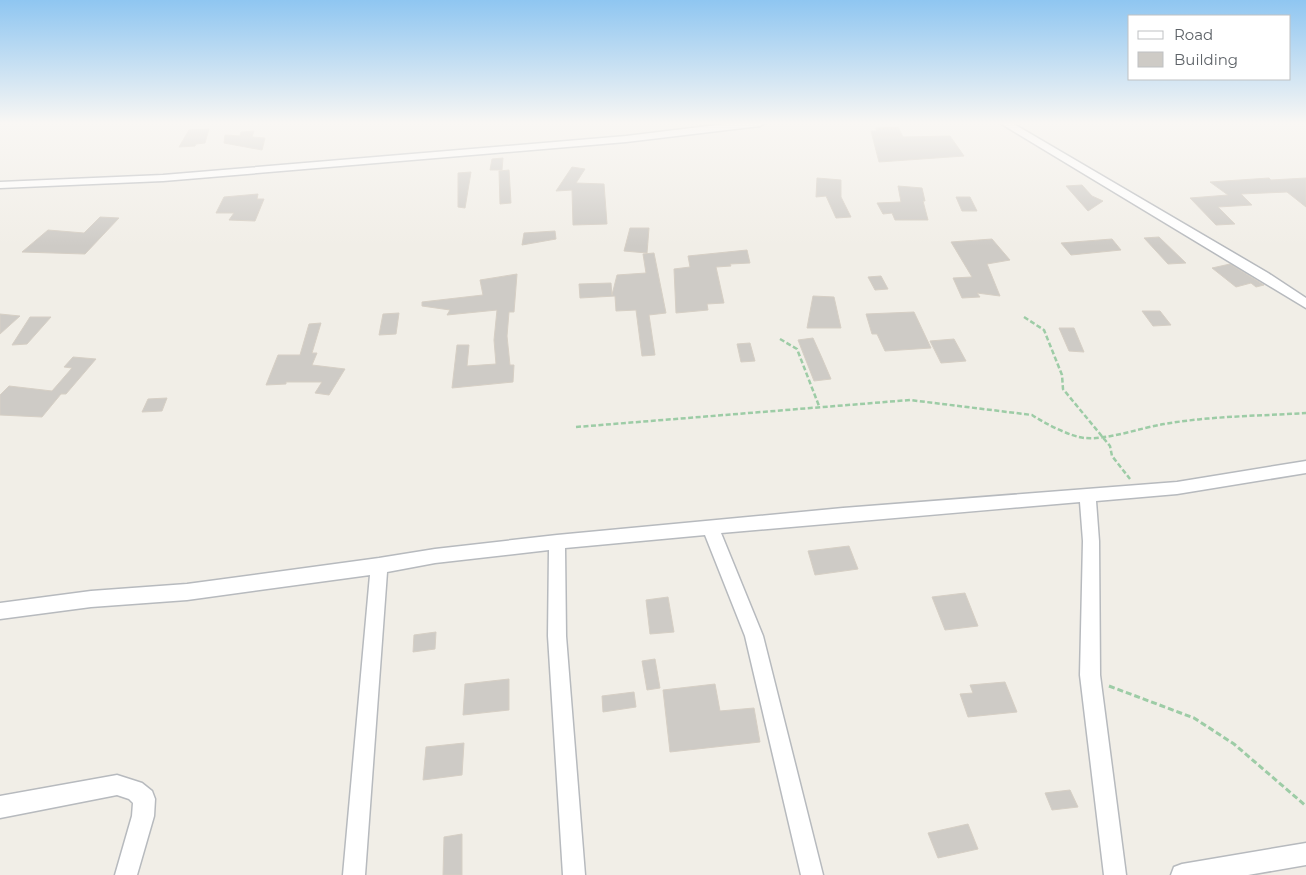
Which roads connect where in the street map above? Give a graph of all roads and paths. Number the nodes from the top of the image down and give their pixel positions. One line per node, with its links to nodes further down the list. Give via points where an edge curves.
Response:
1 (331, 164): 3 (street, via 163,178)
2 (1073, 164): 4 (street)
3 (0, 185)
4 (1306, 304)
5 (1024, 317): 10 (path, via 1044,330 1062,375 1063,389)
6 (780, 339): 7 (path, via 797,349)
7 (819, 406): 9 (path); 10 (path, via 910,400 1032,414 1046,424 1084,438)
8 (1306, 413): 10 (path, via 1195,420)
9 (576, 427)
10 (1102, 436): 12 (path, via 1110,446 1112,456)
11 (1306, 467): 12 (street, via 1177,488)
12 (1138, 490): 13 (street)
13 (1088, 495): 14 (street); 18 (street)
14 (711, 528): 15 (street); 25 (street, via 754,636)
15 (557, 542): 16 (street); 24 (street, via 558,636)
16 (379, 566): 17 (street, via 187,592 91,599); 23 (street)
17 (0, 611)
18 (1090, 674): 19 (path, via 1104,684 1194,718 1234,744); 26 (street)
19 (1306, 806)
20 (0, 807): 22 (street, via 117,786 135,790 144,799 143,816)
21 (1306, 854): 27 (street)
22 (126, 875)
23 (354, 875)
24 (574, 875)
25 (812, 875)
26 (1115, 875)
27 (1182, 875)

